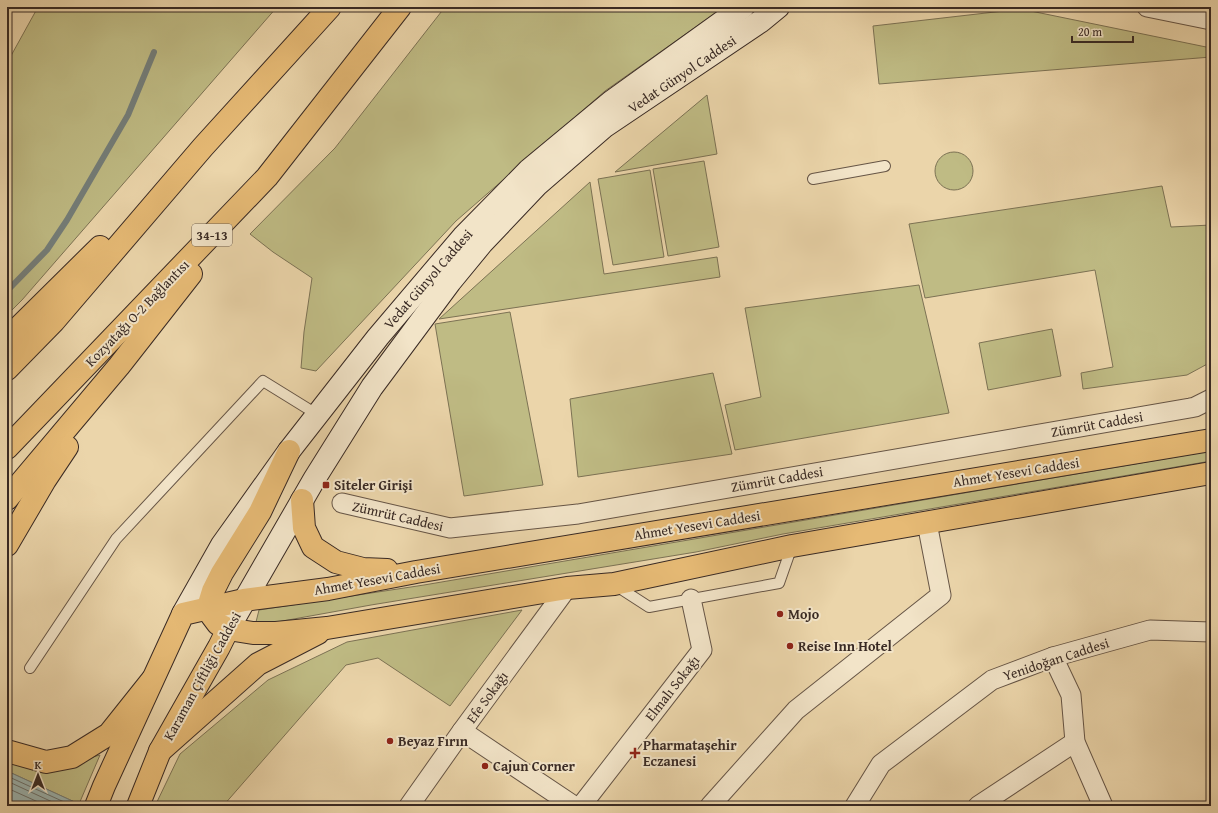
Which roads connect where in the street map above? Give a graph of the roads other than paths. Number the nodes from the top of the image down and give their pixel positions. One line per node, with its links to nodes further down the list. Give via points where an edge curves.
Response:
1 (330, 7): 7 (main road)
2 (400, 7): 9 (main road, Kozyatağı O-2 Bağlantısı / 34-13)
3 (742, 7): 15 (main road, Vedat Günyol Caddesi, via 612,102 529,170 463,237 378,338)
4 (778, 7): 21 (main road, Vedat Günyol Caddesi, via 605,126 537,185 482,243 450,282 381,375)
5 (1147, 7): 6 (street)
6 (1211, 20)
7 (202, 147): 11 (main road); 13 (main road, via 54,321)
8 (885, 166): 10 (lane)
9 (267, 176): 12 (main road); 17 (main road, Kozyatağı O-2 Bağlantısı / 34-13)
10 (813, 178)
11 (7, 339)
12 (119, 366): 20 (main road); 24 (main road, via 45,480)
13 (7, 369)
14 (1211, 399): 22 (street, Zümrüt Caddesi, via 1190,408 578,514 450,528)
15 (318, 415): 18 (main road, Vedat Günyol Caddesi); 37 (lane, via 263,381 116,539)
16 (1211, 440): 26 (main road, Ahmet Yesevi Caddesi)
17 (7, 448)
18 (289, 451): 31 (main road, via 260,512 213,591); 32 (main road, Vedat Günyol Caddesi, via 222,545)
19 (1211, 473): 23 (main road)
20 (7, 499)
21 (302, 500): 26 (main road, via 304,528 313,547 336,562 363,569); 30 (main road, Vedat Günyol Caddesi)
22 (342, 503)
23 (927, 523): 25 (main road); 48 (street, via 941,596 796,710)
24 (7, 545)
25 (792, 546): 27 (main road); 29 (lane, via 778,583)
26 (416, 572): 30 (main road, Ahmet Yesevi Caddesi, via 328,589)
27 (614, 584): 28 (main road); 29 (lane, via 649,607)
28 (567, 588): 33 (main road); 39 (street, Efe Sokağı)
29 (691, 599): 47 (street, Elmalı Sokağı, via 702,650)
30 (244, 600): 31 (main road, Ahmet Yesevi Caddesi); 34 (main road, Karaman Çiftliği Caddesi)
31 (210, 607): 32 (main road, Ahmet Yesevi Caddesi); 34 (main road, via 212,616 218,624)
32 (183, 614): 38 (main road)
33 (327, 628): 34 (main road, via 276,633); 42 (main road, via 258,664)
34 (228, 629): 42 (main road, Karaman Çiftliği Caddesi)
35 (1211, 632): 36 (street, Yenidoğan Caddesi, via 1150,630)
36 (1054, 657): 40 (street, via 1071,695); 49 (street, Yenidoğan Caddesi, via 992,680 881,764)
37 (30, 668)
38 (152, 680): 41 (main road, via 109,734 72,757 46,762); 43 (main road)
39 (462, 731): 45 (street, Efe Sokağı); 46 (street)
40 (1075, 742): 50 (street); 51 (street)
41 (7, 751)
42 (160, 751): 44 (main road)
43 (96, 806)
44 (138, 806)
45 (409, 806)
46 (574, 806)
47 (581, 806)
48 (710, 806)
49 (855, 806)
50 (978, 806)
51 (1103, 806)

